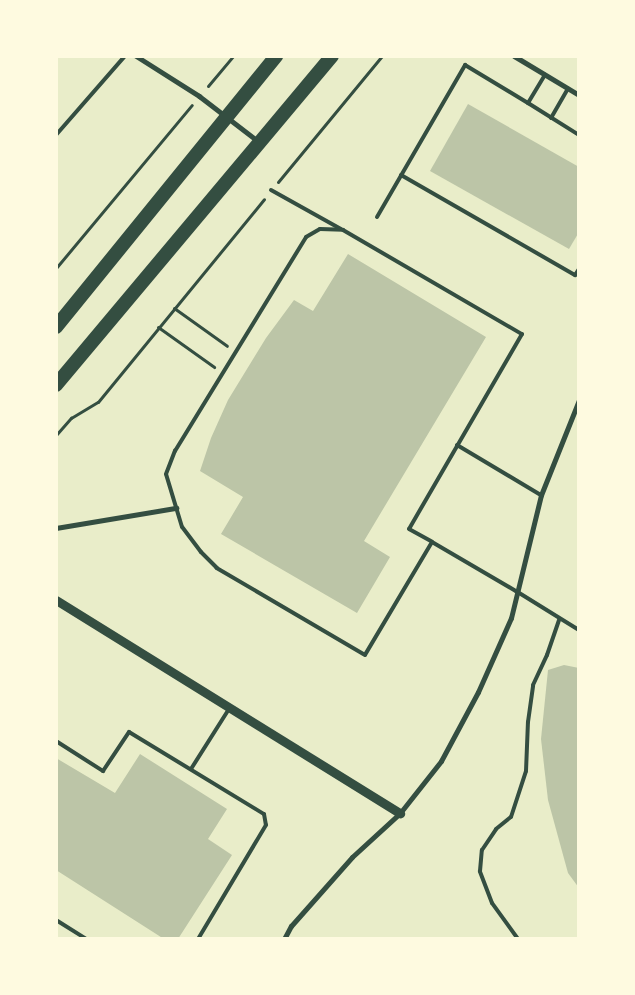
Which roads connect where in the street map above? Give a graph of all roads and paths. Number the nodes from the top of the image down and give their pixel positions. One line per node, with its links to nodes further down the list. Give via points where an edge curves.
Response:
1 (125, 56): 15 (lane)
2 (136, 56): 11 (street)
3 (233, 56): 11 (path)
4 (276, 56): 13 (highway)
5 (332, 56): 17 (highway)
6 (382, 56): 19 (path)
7 (514, 56): 8 (street)
8 (545, 75): 9 (street); 12 (lane)
9 (568, 89): 10 (street); 14 (lane)
10 (579, 95)
11 (199, 96): 13 (street); 22 (path)
12 (528, 104): 14 (lane); 18 (lane, via 465,65)
13 (229, 117): 17 (street); 25 (highway)
14 (551, 118): 16 (lane)
15 (56, 135)
16 (579, 135)
17 (260, 142): 29 (highway)
18 (401, 175): 20 (lane); 23 (lane, via 575,275)
19 (272, 190): 21 (lane); 24 (path)
20 (377, 217)
21 (343, 230): 27 (lane, via 320,230 306,237); 32 (lane, via 522,334)
22 (56, 268)
23 (579, 269)
24 (174, 308): 26 (path); 27 (path)
25 (56, 327)
26 (158, 328): 28 (path); 31 (path, via 98,402 71,418)
27 (236, 352): 28 (lane)
28 (222, 373): 34 (lane, via 175,451 166,474)
29 (56, 385)
30 (579, 400): 33 (street)
31 (56, 435)
32 (457, 445): 33 (lane); 36 (lane, via 409,529)
33 (541, 495): 37 (street)
34 (176, 508): 35 (street); 36 (lane, via 182,527 217,568 365,654)
35 (56, 528)
36 (432, 542): 37 (lane)
37 (516, 591): 39 (lane); 44 (street, via 511,618 478,692 441,761)
38 (56, 600): 41 (street)
39 (559, 620): 40 (lane); 49 (lane, via 533,686 526,771 511,817 496,829 482,850 480,864 492,903)
40 (579, 630)
41 (229, 709): 43 (lane); 44 (street)
42 (56, 741): 43 (lane, via 103,771 129,732)
43 (191, 769): 47 (lane, via 264,814 266,825)
44 (400, 813): 48 (street, via 352,857 291,926)
45 (56, 920): 46 (lane)
46 (86, 939)
47 (198, 939)
48 (284, 939)
49 (518, 939)

